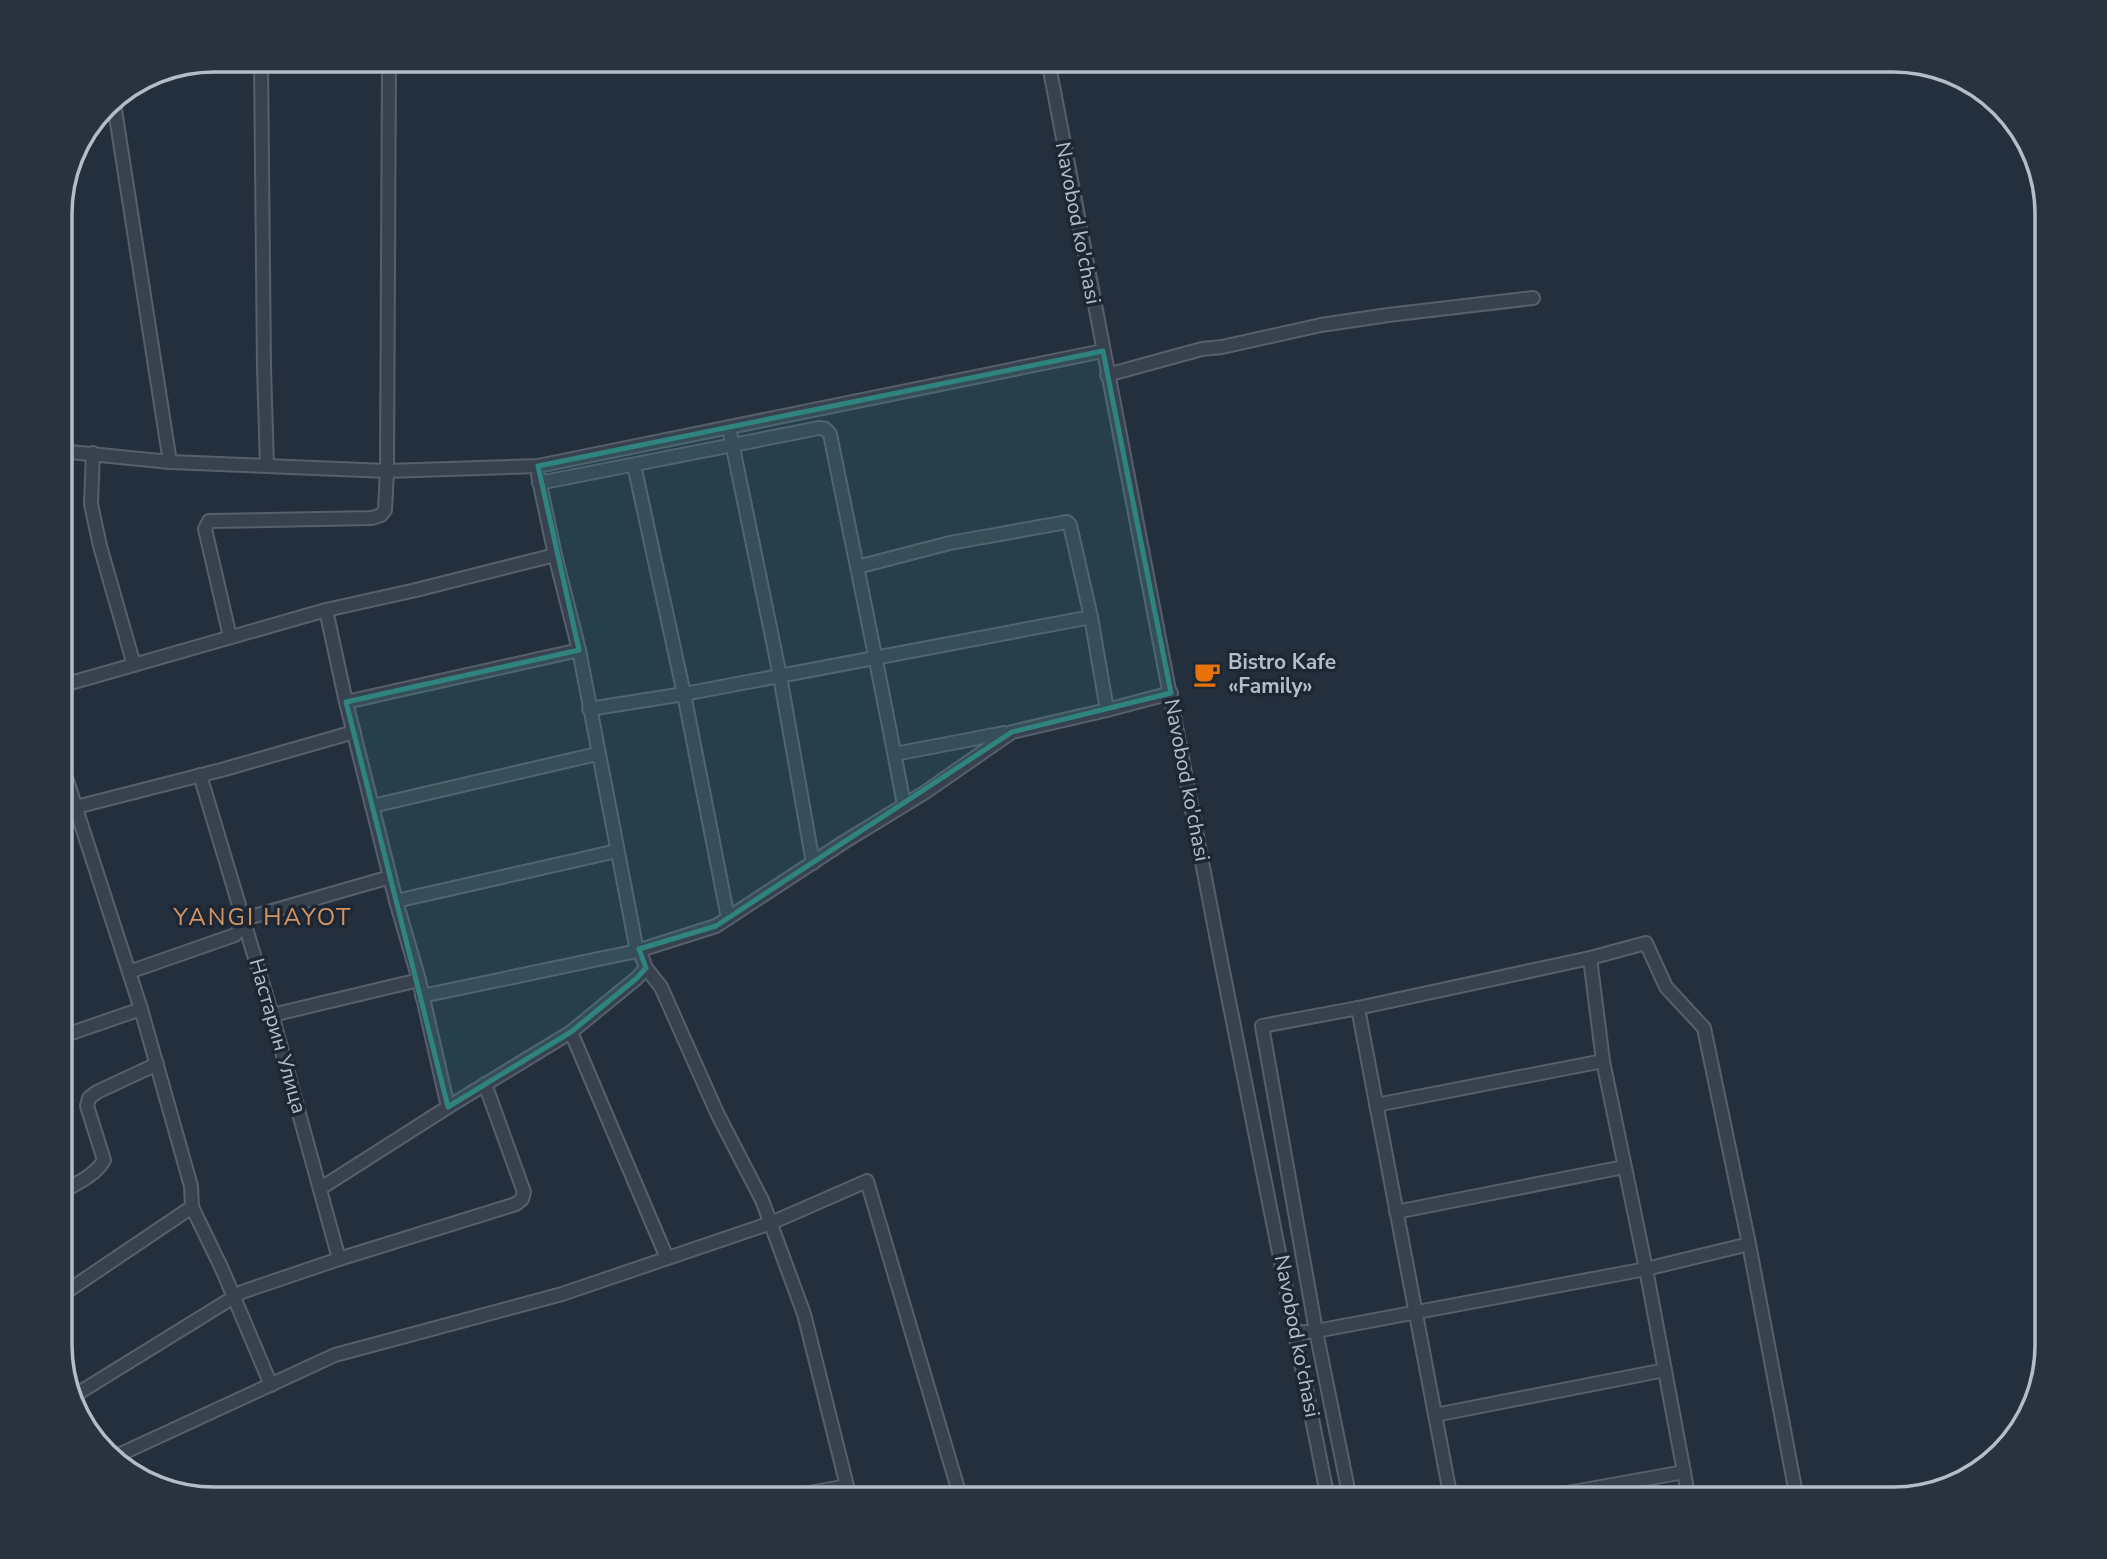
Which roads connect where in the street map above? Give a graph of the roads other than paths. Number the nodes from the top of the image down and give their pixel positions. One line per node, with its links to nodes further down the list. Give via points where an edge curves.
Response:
1 (261, 72): 14 (street)
2 (389, 72): 16 (street)
3 (1050, 72): 6 (street, Navobod ko'chasi)
4 (116, 111): 12 (street)
5 (1533, 298): 7 (street, via 1321,325)
6 (1103, 351): 7 (street, Navobod ko'chasi); 8 (street)
7 (1107, 374): 28 (street, Navobod ko'chasi)
8 (729, 428): 9 (street); 15 (street)
9 (732, 446): 13 (street); 19 (street, via 819,428 831,434); 26 (street)
10 (72, 452): 11 (street)
11 (93, 453): 12 (street); 25 (street, via 91,504)
12 (170, 462): 14 (street)
13 (634, 465): 17 (street); 29 (street)
14 (267, 466): 16 (street)
15 (538, 466): 16 (street); 17 (street)
16 (387, 471): 22 (street, via 385,510 372,518 209,521 205,529)
17 (539, 483): 18 (street)
18 (555, 555): 20 (street); 23 (street)
19 (856, 567): 21 (street, via 950,543 1067,522); 24 (street)
20 (326, 610): 22 (street); 30 (street)
21 (1091, 617): 24 (street); 32 (street)
22 (230, 637): 25 (street)
23 (579, 650): 30 (street); 31 (street)
24 (877, 657): 26 (street); 36 (street)
25 (134, 665): 27 (street)
26 (780, 676): 29 (street); 43 (street)
27 (72, 683)
28 (1171, 693): 32 (street); 78 (street, Navobod ko'chasi)
29 (684, 694): 31 (street); 46 (street)
30 (346, 702): 33 (street)
31 (589, 709): 35 (street)
32 (1107, 710): 34 (street)
33 (354, 732): 37 (street); 40 (street)
34 (1012, 732): 36 (street); 39 (street)
35 (597, 754): 40 (street); 42 (street)
36 (895, 754): 39 (street)
37 (200, 775): 41 (street); 47 (street, Настарин Улица)
38 (72, 795): 41 (street)
39 (904, 804): 43 (street)
40 (372, 806): 44 (street)
41 (76, 807): 51 (street)
42 (617, 852): 45 (street); 48 (street)
43 (813, 863): 46 (street)
44 (390, 877): 45 (street); 47 (street)
45 (396, 901): 52 (street)
46 (728, 918): 48 (street, via 716,926)
47 (245, 921): 51 (street, via 235,935); 56 (street, Настарин Улица)
48 (638, 950): 50 (street); 53 (street)
49 (1590, 958): 54 (street); 59 (street); 70 (street, via 1646,943 1666,987 1704,1028)
50 (646, 968): 57 (street); 69 (street, via 660,987)
51 (129, 972): 55 (street)
52 (419, 979): 53 (street); 56 (street)
53 (422, 996): 63 (street)
54 (1358, 1008): 62 (street); 77 (street, via 1262,1026)
55 (141, 1009): 58 (street); 60 (street)
56 (272, 1015): 66 (street, Настарин Улица)
57 (570, 1032): 61 (street); 71 (street)
58 (72, 1033)
59 (1603, 1061): 62 (street); 64 (street)
60 (157, 1064): 65 (street, via 89,1098 87,1106 104,1160); 67 (street, via 191,1186)
61 (485, 1084): 63 (street); 72 (street, via 524,1192 522,1199)
62 (1376, 1104): 68 (street)
63 (448, 1107): 66 (street)
64 (1624, 1167): 68 (street); 73 (street)
65 (72, 1186)
66 (321, 1188): 72 (street, Настарин Улица)
67 (192, 1207): 74 (street); 75 (street)
68 (1396, 1212): 76 (street)
69 (771, 1223): 71 (street); 85 (street, via 804,1314); 87 (street, via 867,1181)
70 (1749, 1244): 73 (street); 93 (street)
71 (667, 1258): 80 (street, via 562,1294 335,1355)
72 (339, 1259): 75 (street)
73 (1646, 1269): 76 (street); 79 (street)
74 (72, 1288)
75 (233, 1297): 80 (street); 81 (street)
76 (1415, 1313): 77 (street); 82 (street)
77 (1316, 1331): 78 (street); 89 (street)
78 (1297, 1333): 88 (street, Navobod ko'chasi)
79 (1665, 1370): 82 (street); 84 (street)
80 (271, 1385): 83 (street)
81 (80, 1392)
82 (1435, 1415): 90 (street)
83 (122, 1454)
84 (1684, 1472): 91 (street); 92 (street)
85 (847, 1486): 86 (street)
86 (842, 1487)
87 (957, 1487)
88 (1326, 1487)
89 (1347, 1487)
90 (1449, 1487)
91 (1604, 1487)
92 (1687, 1487)
93 (1795, 1487)

